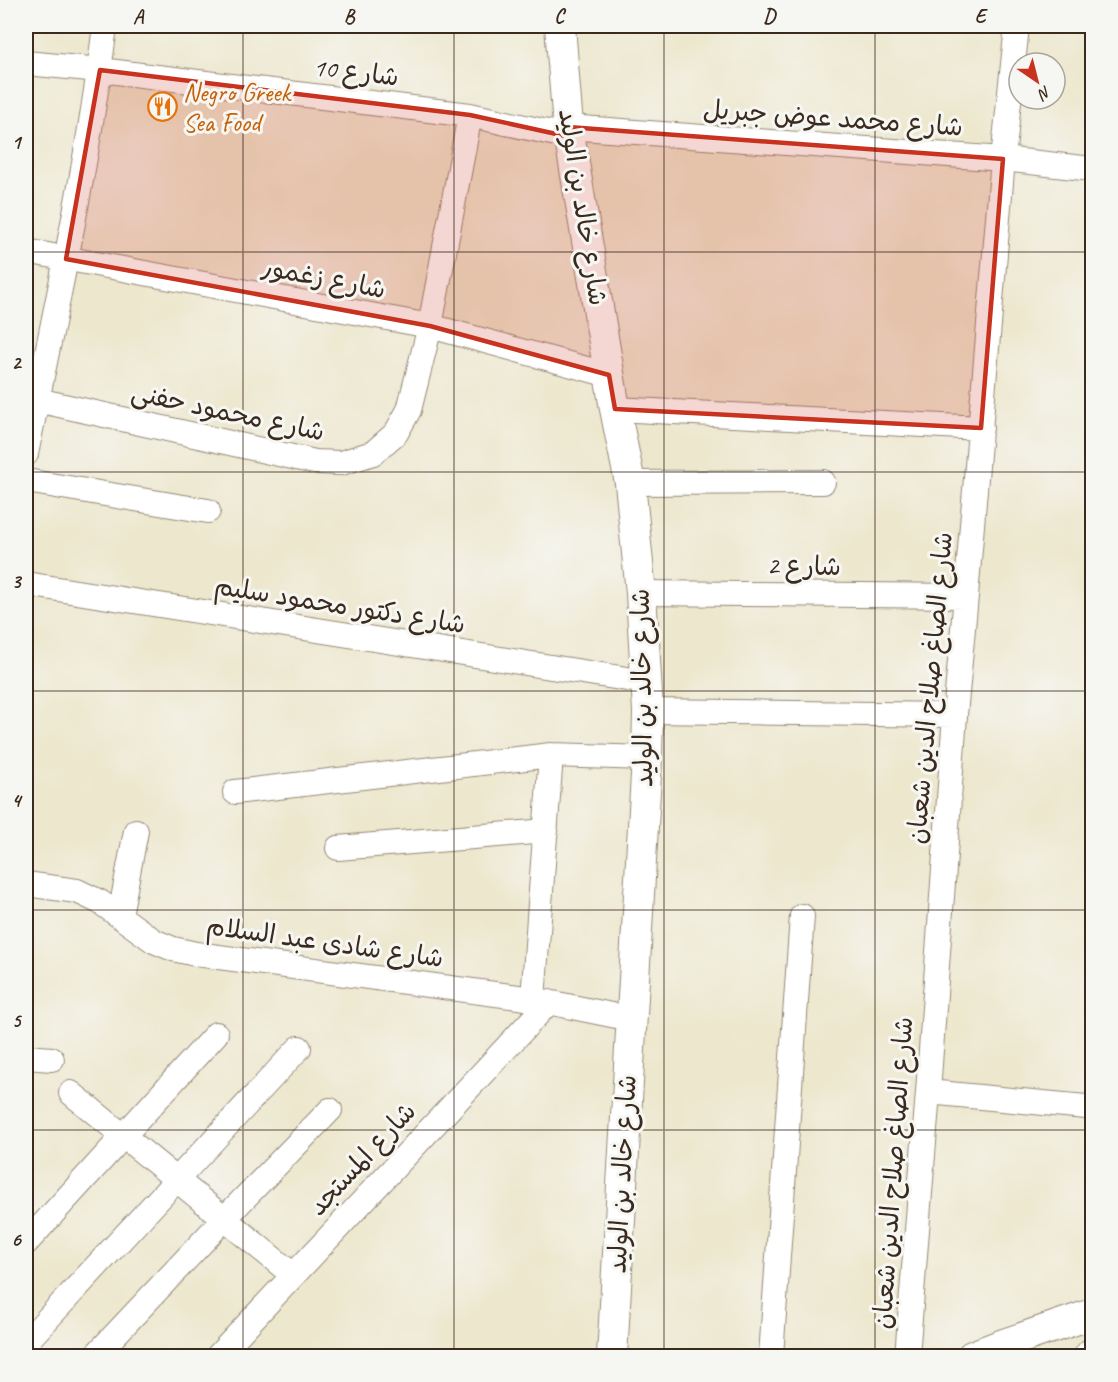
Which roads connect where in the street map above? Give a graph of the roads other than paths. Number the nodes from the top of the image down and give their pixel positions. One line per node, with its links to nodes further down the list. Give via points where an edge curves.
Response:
1 (105, 26): 5 (street)
2 (560, 26): 7 (street, شارع خالد بن الوليد)
3 (1017, 26): 8 (street, شارع الصاغ صلاح الدين شعبان)
4 (26, 63): 5 (street, شارع 10)
5 (100, 70): 6 (street, شارع 10); 11 (street)
6 (470, 114): 7 (street, شارع 10); 12 (street, شارع محمود حفنى)
7 (569, 132): 8 (street, شارع محمد عوض جبريل); 13 (street, شارع خالد بن الوليد)
8 (1003, 159): 9 (street, شارع محمد عوض جبريل); 16 (street, شارع الصاغ صلاح الدين شعبان)
9 (1092, 169)
10 (26, 251): 11 (street, شارع زغمور)
11 (66, 259): 12 (street, شارع زغمور); 14 (street)
12 (430, 327): 13 (street, شارع زغمور); 14 (street, شارع محمود حفنى, via 409,410 396,433 373,453 341,463 315,462)
13 (609, 375): 15 (street, شارع خالد بن الوليد)
14 (37, 400): 17 (street)
15 (615, 409): 16 (street); 20 (street, شارع خالد بن الوليد)
16 (981, 428): 24 (street, شارع الصاغ صلاح الدين شعبان)
17 (26, 454)
18 (26, 481): 21 (street)
19 (823, 482): 20 (street)
20 (630, 483): 23 (street, شارع خالد بن الوليد)
21 (208, 511)
22 (26, 585): 25 (street, شارع دكتور محمود سليم)
23 (641, 593): 24 (street, شارع 2); 25 (street, شارع خالد بن الوليد)
24 (966, 596): 27 (street, شارع الصاغ صلاح الدين شعبان)
25 (646, 681): 26 (street, شارع خالد بن الوليد)
26 (648, 711): 27 (street); 29 (street, شارع خالد بن الوليد)
27 (955, 715): 43 (street, شارع الصاغ صلاح الدين شعبان)
28 (551, 755): 29 (street); 30 (street); 32 (street)
29 (647, 758): 38 (street, شارع خالد بن الوليد)
30 (235, 792)
31 (136, 831): 35 (street)
32 (546, 831): 33 (street); 37 (street)
33 (338, 848)
34 (26, 884): 35 (street, شارع شادى عبد السلام, via 77,891)
35 (120, 915): 37 (street, شارع شادى عبد السلام, via 154,941 173,949)
36 (802, 916): 57 (street)
37 (541, 1000): 38 (street, شارع شادى عبد السلام); 51 (street, شارع المستجد)
38 (631, 1019): 56 (street, شارع خالد بن الوليد)
39 (216, 1034): 47 (street)
40 (299, 1048): 48 (street)
41 (26, 1057): 42 (street)
42 (52, 1059)
43 (928, 1092): 45 (street); 58 (street, شارع الصاغ صلاح الدين شعبان)
44 (71, 1093): 47 (street)
45 (1086, 1107)
46 (330, 1110): 49 (street)
47 (122, 1136): 48 (street); 50 (street)
48 (176, 1179): 49 (street); 53 (street)
49 (224, 1219): 51 (street); 54 (street)
50 (27, 1242)
51 (293, 1275): 55 (street, شارع المستجد)
52 (1092, 1314): 59 (street)
53 (26, 1342)
54 (94, 1356)
55 (218, 1356)
56 (612, 1356)
57 (771, 1356)
58 (907, 1356)
59 (972, 1356)

